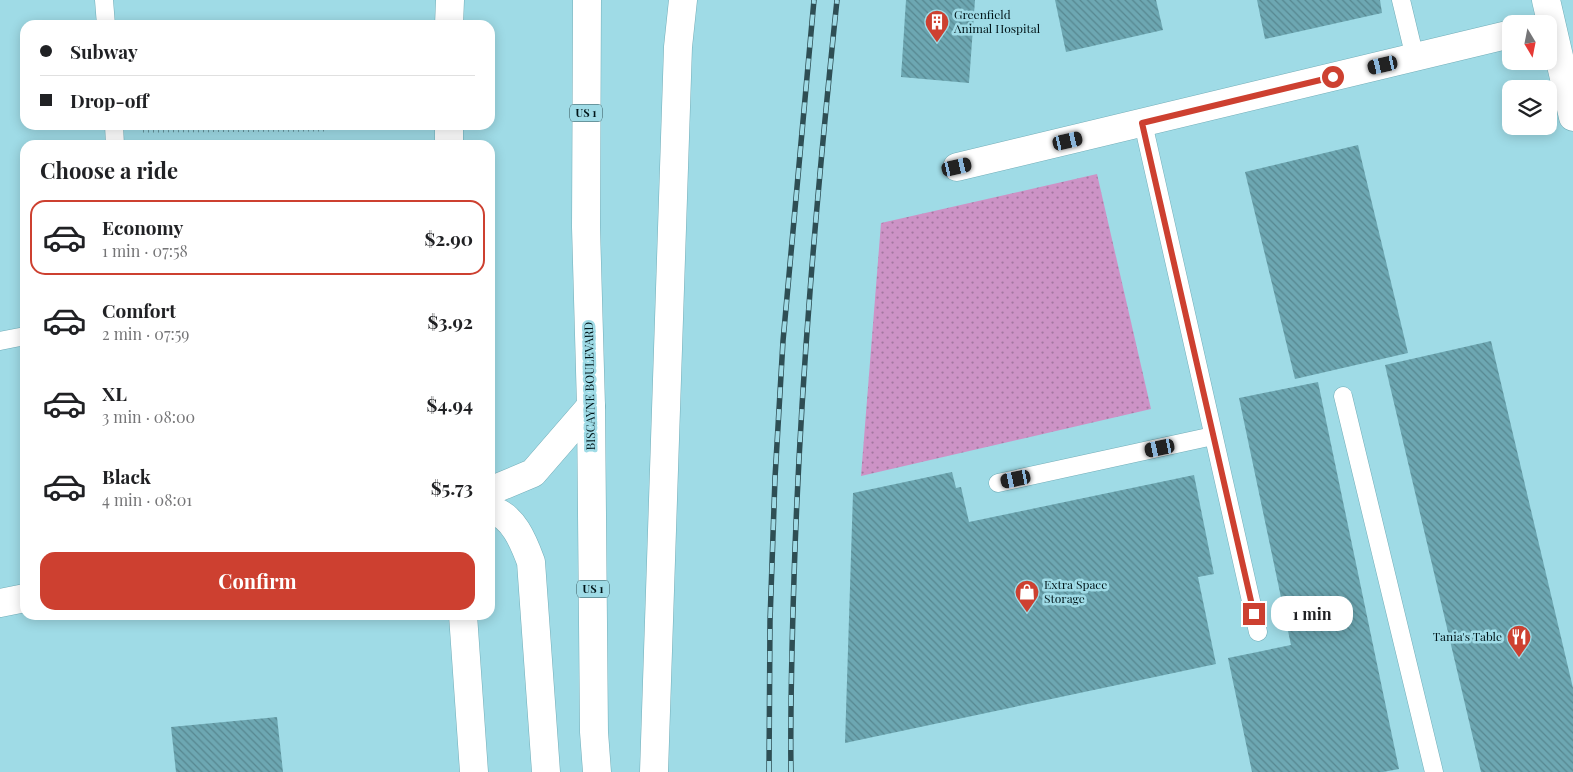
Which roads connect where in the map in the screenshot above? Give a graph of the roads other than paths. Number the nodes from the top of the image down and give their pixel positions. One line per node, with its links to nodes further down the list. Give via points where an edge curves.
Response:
1 (104, 0): 6 (lane)
2 (450, 0): 7 (main road)
3 (587, 0): 17 (main road, BISCAYNE BOULEVARD / US 1, via 586,234)
4 (683, 0): 29 (main road, via 678,47)
5 (1401, 0): 10 (lane)
6 (106, 20)
7 (450, 20)
8 (1502, 36): 10 (main road)
9 (1558, 54): 11 (main road)
10 (1415, 58): 12 (main road)
11 (1573, 117)
12 (1142, 123): 13 (main road); 18 (lane)
13 (957, 167)
14 (20, 337): 15 (lane)
15 (0, 341)
16 (1343, 396): 30 (lane)
17 (591, 406): 20 (main road, via 533,473); 28 (main road, BISCAYNE BOULEVARD / US 1)
18 (1213, 436): 19 (lane); 25 (lane)
19 (998, 483)
20 (495, 489)
21 (495, 511): 27 (main road, via 520,534 531,562)
22 (20, 599): 23 (main road)
23 (0, 603)
24 (463, 620): 26 (main road)
25 (1258, 632)
26 (474, 772)
27 (546, 772)
28 (597, 772)
29 (654, 772)
30 (1434, 772)

